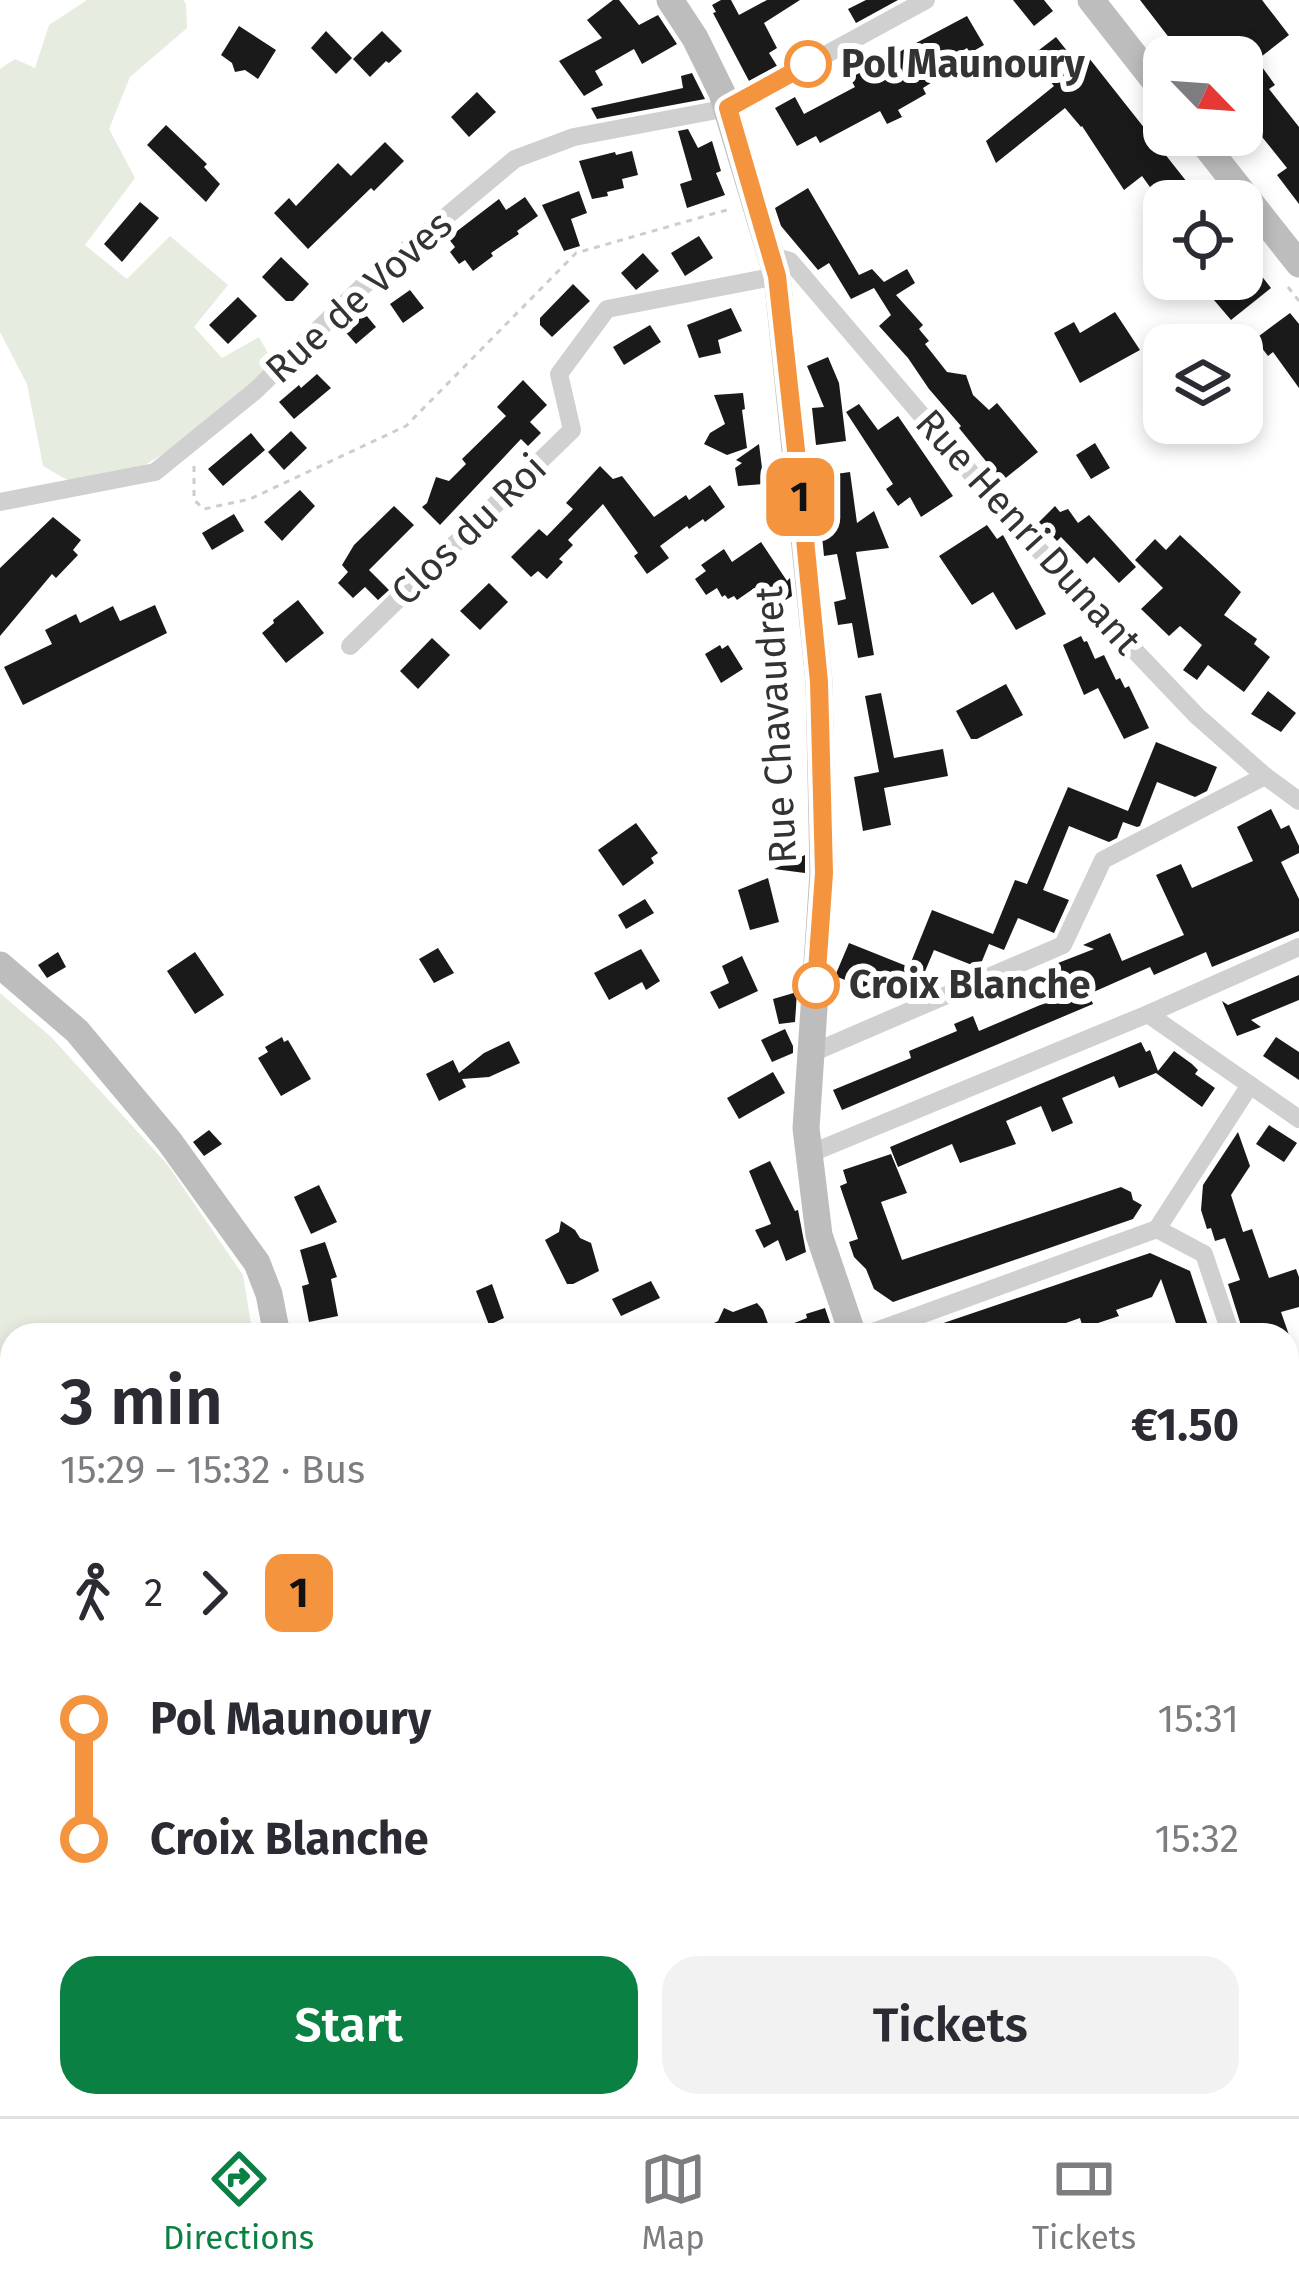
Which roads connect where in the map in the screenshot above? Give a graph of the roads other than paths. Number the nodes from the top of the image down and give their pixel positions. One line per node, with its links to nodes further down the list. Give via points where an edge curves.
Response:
1 (670, 0): 5 (street, Rue Chavaudret)
2 (926, 0): 5 (street, Rue de Voves)
3 (1090, 0): 4 (street)
4 (1143, 67)
5 (728, 108): 8 (street, Rue Chavaudret); 9 (street, Rue de Voves, via 574,136 515,159 155,472)
6 (1214, 156): 7 (street)
7 (1299, 264)
8 (773, 266): 10 (street, Clos du Roi, via 607,309 559,374 572,430); 11 (street, Rue Henri Dunant, via 790,261 1017,527); 16 (street, Rue Chavaudret, via 819,682 824,873)
9 (0, 502)
10 (350, 646)
11 (1265, 776): 12 (street, Rue Henri Dunant); 16 (street, via 1103,860 1063,945)
12 (1299, 801)
13 (1299, 947): 15 (street)
14 (0, 965): 21 (street, via 77,1031 169,1141 257,1263)
15 (1148, 1014): 17 (street); 19 (street)
16 (812, 1053): 19 (street, Rue Chavaudret)
17 (1250, 1085): 18 (street); 20 (street)
18 (1299, 1118)
19 (809, 1154): 22 (street, Rue Chavaudret, via 819,1235)
20 (1157, 1229): 23 (street); 24 (street, via 1204,1254)
21 (275, 1323)
22 (853, 1323)
23 (877, 1323)
24 (1228, 1323)

